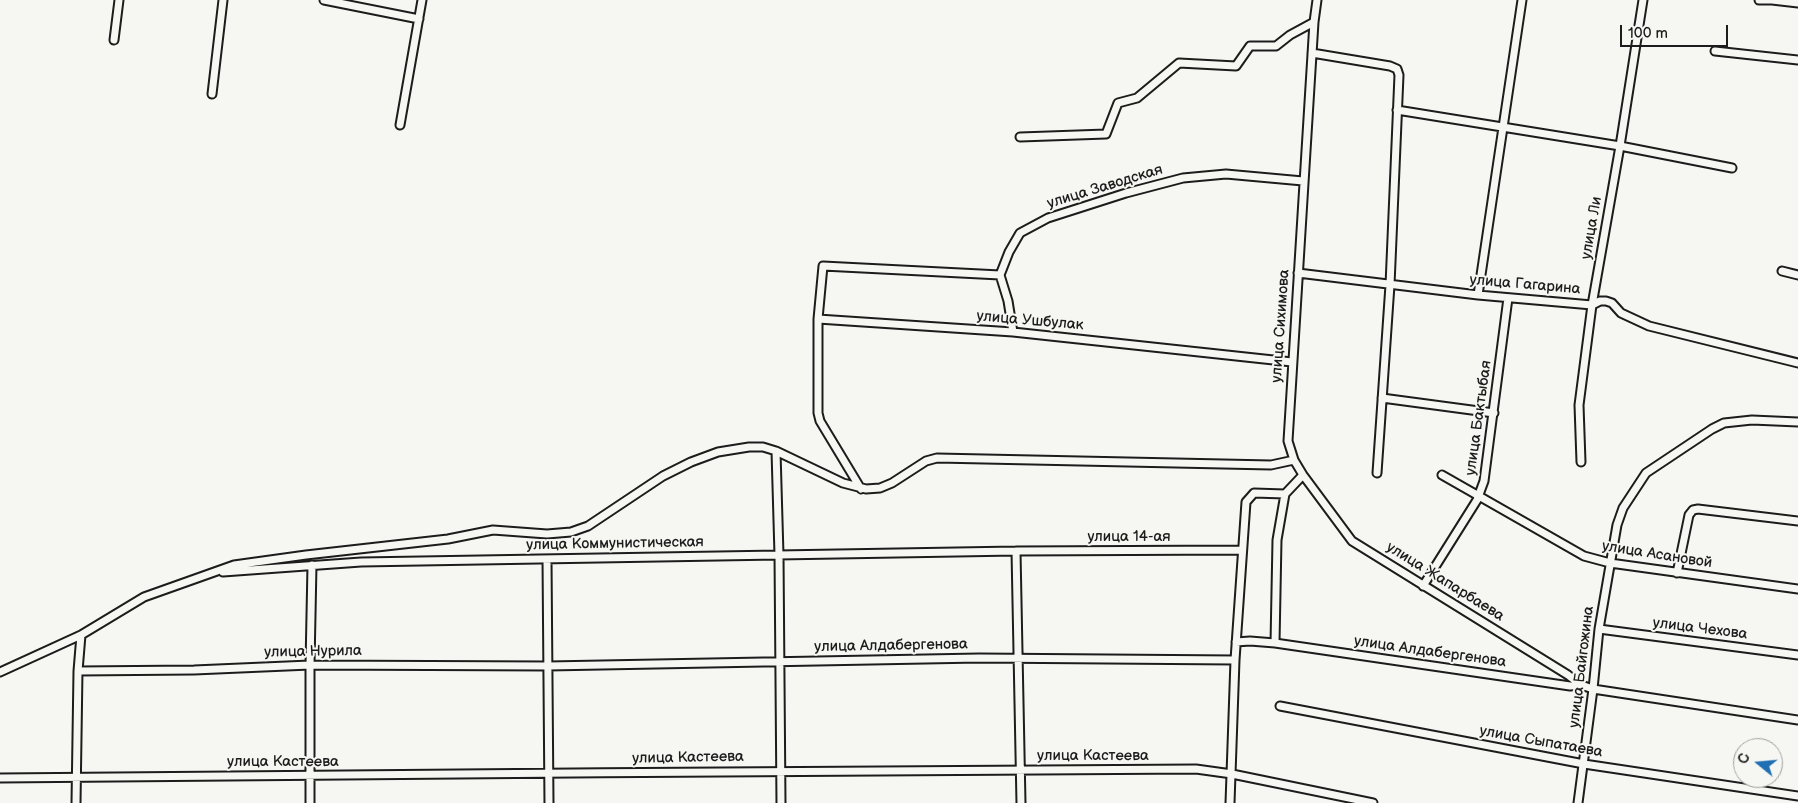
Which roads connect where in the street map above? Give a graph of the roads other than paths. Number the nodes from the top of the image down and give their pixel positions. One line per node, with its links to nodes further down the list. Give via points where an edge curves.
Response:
1 (119, 0): 13 (street)
2 (223, 0): 17 (street)
3 (324, 0): 11 (street)
4 (422, 0): 11 (street)
5 (1317, 0): 12 (street, улица Сихимова)
6 (1522, 0): 20 (street)
7 (1643, 0): 22 (street, улица Ли)
8 (1759, 0): 9 (street)
9 (1771, 0): 10 (street)
10 (1798, 3)
11 (419, 19): 19 (street)
12 (1314, 22): 15 (street, улица Сихимова); 21 (street, via 1276,46 1250,46 1236,66 1179,63 1137,98 1118,103 1106,134)
13 (114, 40)
14 (1714, 51): 16 (street)
15 (1312, 53): 18 (street, via 1396,69 1399,75); 24 (street, улица Сихимова)
16 (1798, 60)
17 (212, 94)
18 (1398, 110): 20 (street); 29 (street)
19 (400, 125)
20 (1502, 127): 22 (street); 30 (street)
21 (1020, 137)
22 (1620, 146): 23 (street); 32 (street, улица Ли)
23 (1732, 168)
24 (1303, 180): 26 (street, улица Сихимова); 27 (street, улица Заводская, via 1226,174 1183,178 1126,193 1048,218 1020,233)
25 (1782, 271): 28 (street)
26 (1298, 273): 29 (street, улица Гагарина); 35 (street, улица Сихимова)
27 (1000, 275): 33 (street, via 823,266); 34 (street)
28 (1798, 275)
29 (1390, 284): 30 (street, улица Гагарина); 37 (street)
30 (1478, 295): 31 (street, улица Гагарина)
31 (1508, 298): 32 (street, улица Гагарина); 38 (street, улица Бактыбая)
32 (1592, 305): 36 (street, улица Гагарина, via 1606,301 1620,313 1649,326); 42 (street, улица Ли, via 1579,405)
33 (818, 319): 34 (street, улица Ушбулак); 46 (street, via 820,421)
34 (1013, 332): 35 (street, улица Ушбулак)
35 (1292, 362): 41 (street, улица Сихимова, via 1288,441)
36 (1798, 363)
37 (1382, 398): 38 (street); 43 (street)
38 (1494, 413): 48 (street, улица Бактыбая, via 1484,481)
39 (1798, 422): 54 (street, улица Байгожина, via 1752,420 1724,423 1655,465 1646,473 1624,508)
40 (776, 451): 46 (street, via 843,484); 52 (street); 56 (street, via 749,447 718,452 691,462 663,476 588,526 571,532 546,534 493,530 448,539 234,565)
41 (1294, 460): 44 (street, улица Сихимова); 46 (street, via 1270,464 937,458 880,488)
42 (1581, 462)
43 (1378, 473)
44 (1303, 475): 47 (street); 58 (street, улица Жапарбаева, via 1352,541)
45 (1442, 476): 48 (street, улица Асановой)
46 (861, 489)
47 (1285, 494): 50 (street, via 1254,493 1246,502); 63 (street, via 1277,540)
48 (1478, 497): 54 (street, улица Асановой, via 1584,556); 58 (street, улица Бактыбая)
49 (1798, 521): 57 (street, via 1692,510)
50 (1242, 550): 51 (street, улица 14-ая); 62 (street)
51 (1016, 551): 52 (street, улица Коммунистическая); 65 (street)
52 (779, 555): 53 (street, улица Коммунистическая); 67 (street)
53 (547, 559): 55 (street, улица Коммунистическая); 69 (street)
54 (1610, 564): 57 (street, улица Асановой); 60 (street, улица Байгожина)
55 (312, 565): 56 (street, улица Коммунистическая); 68 (street)
56 (216, 572): 61 (street, via 144,597)
57 (1677, 573): 59 (street, улица Асановой)
58 (1423, 586): 72 (street, улица Жапарбаева)
59 (1798, 589)
60 (1599, 629): 64 (street, улица Чехова); 73 (street, улица Байгожина)
61 (81, 635): 70 (street); 71 (street)
62 (1236, 642): 63 (street, улица Алдабергенова); 66 (street)
63 (1275, 643): 72 (street, улица Алдабергенова)
64 (1798, 655)
65 (1018, 658): 66 (street, улица Алдабергенова); 67 (street, улица Алдабергенова); 77 (street)
66 (1235, 660): 80 (street)
67 (780, 662): 69 (street, улица Алдабергенова); 78 (street)
68 (310, 665): 69 (street, улица Нурила); 70 (street, улица Нурила); 81 (street)
69 (548, 666): 79 (street)
70 (78, 671): 82 (street)
71 (0, 672)
72 (1581, 685): 73 (street, улица Жапарбаева)
73 (1593, 689): 75 (street); 76 (street, улица Байгожина)
74 (1280, 706): 76 (street, улица Сыпатаева)
75 (1798, 720)
76 (1584, 764): 84 (street, улица Сыпатаева); 92 (street, улица Байгожина)
77 (1020, 770): 78 (street, улица Кастеева); 80 (street, улица Кастеева, via 1196,769); 89 (street)
78 (781, 771): 79 (street, улица Кастеева); 88 (street)
79 (549, 774): 81 (street, улица Кастеева); 87 (street)
80 (1232, 774): 90 (street); 91 (street, улица Кастеева)
81 (310, 775): 82 (street, улица Кастеева); 86 (street)
82 (76, 777): 83 (street, улица Кастеева); 85 (street)
83 (0, 778)
84 (1798, 796)
85 (76, 803)
86 (310, 803)
87 (549, 803)
88 (781, 803)
89 (1021, 803)
90 (1230, 803)
91 (1373, 803)
92 (1578, 803)

